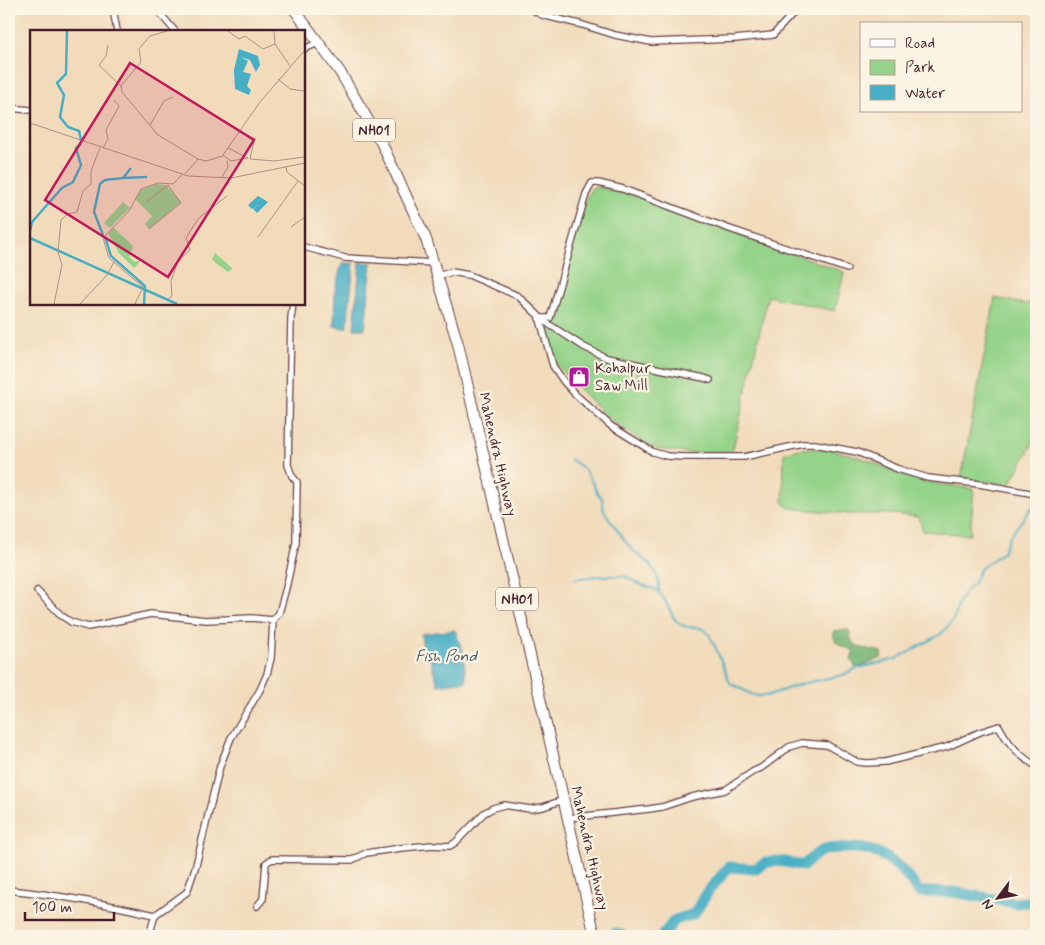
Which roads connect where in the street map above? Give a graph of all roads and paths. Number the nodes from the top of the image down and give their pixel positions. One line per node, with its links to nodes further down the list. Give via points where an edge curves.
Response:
1 (114, 9): 6 (street)
2 (156, 9): 7 (street)
3 (294, 9): 8 (highway, Mahendra Highway / NH01)
4 (531, 9): 5 (street, via 542,15 651,42 773,35)
5 (797, 9)
6 (117, 30)
7 (174, 30)
8 (318, 43): 9 (street); 13 (highway, Mahendra Highway / NH01, via 340,72 382,144 426,239)
9 (305, 49)
10 (9, 108): 11 (street)
11 (30, 110)
12 (305, 247): 13 (street, via 345,258)
13 (433, 262): 15 (highway, Mahendra Highway / NH01)
14 (847, 269): 17 (street, via 598,182 592,183 586,194 550,318)
15 (437, 276): 17 (street, via 452,272 477,279 518,296); 23 (highway, Mahendra Highway / NH01, via 458,344)
16 (293, 305): 21 (street, via 288,458 292,476 297,482 296,543 286,588)
17 (539, 318): 18 (street, via 607,358); 19 (street, via 553,366 564,382 611,426 653,452 683,457 744,457 815,444 857,452 928,478)
18 (710, 380)
19 (1036, 494)
20 (37, 591): 21 (street, via 62,616 88,626 151,614 206,620)
21 (273, 620): 27 (street, via 267,674 220,766 187,892)
22 (1036, 766): 24 (street, via 1006,740 999,726 932,751 885,762 858,762 828,745 802,743 789,747 725,790 662,807)
23 (563, 800): 24 (highway, Mahendra Highway / NH01); 26 (street, via 530,809 504,805 493,808 484,812 450,846 400,848 366,853 352,860 272,859 266,863 263,899)
24 (567, 818): 29 (highway, Mahendra Highway / NH01)
25 (9, 890): 27 (street, via 50,894)
26 (257, 906)
27 (155, 915): 28 (street)
28 (149, 936)
29 (595, 936)

